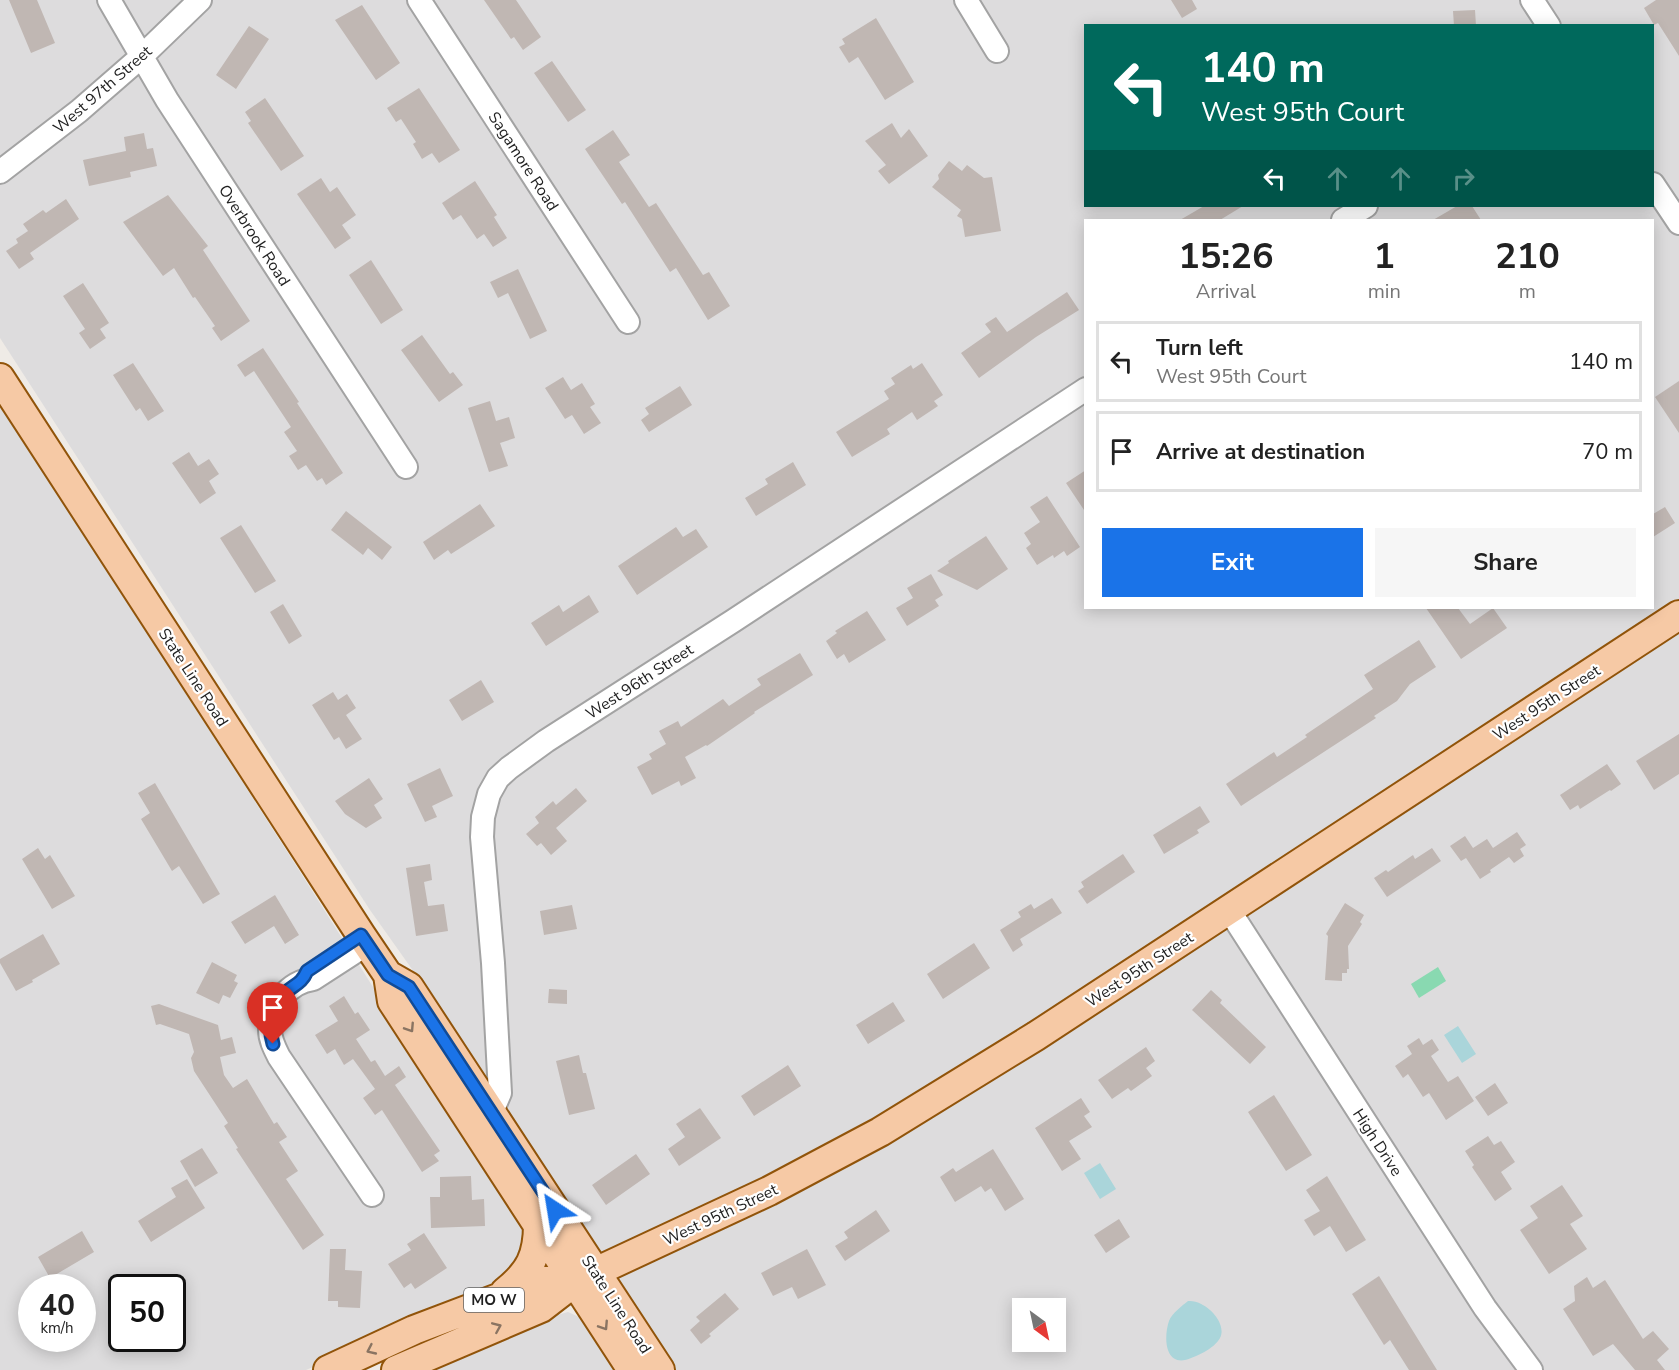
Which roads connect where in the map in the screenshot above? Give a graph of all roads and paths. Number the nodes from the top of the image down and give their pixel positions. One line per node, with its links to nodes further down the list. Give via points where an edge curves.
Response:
1 (109, 0): 8 (street, Overbrook Road)
2 (200, 0): 8 (street, West 97th Street)
3 (419, 0): 14 (street, Sagamore Road)
4 (966, 0): 7 (street)
5 (1532, 0): 6 (street)
6 (1548, 24)
7 (997, 51)
8 (141, 57): 9 (street, West 97th Street, via 80,111); 17 (street, Overbrook Road)
9 (0, 172)
10 (1654, 185): 13 (street)
11 (1364, 207): 12 (street)
12 (1345, 219)
13 (1679, 223)
14 (628, 322)
15 (0, 378): 20 (main road, State Line Road)
16 (1084, 390): 21 (street, West 96th Street, via 546,741 498,778 489,794 482,837 500,1093)
17 (406, 467)
18 (1679, 615): 19 (main road, West 95th Street)
19 (1229, 910): 24 (main road, West 95th Street, via 880,1132 769,1191); 30 (street, High Drive, via 1485,1308)
20 (364, 939): 21 (main road, State Line Road, via 388,975 409,987); 22 (street, via 313,979 303,980 282,996 269,1032 279,1057)
21 (483, 1120): 23 (main road, State Line Road); 24 (main road, State Line Road)
22 (372, 1195)
23 (538, 1224): 24 (main road, State Line Road); 25 (main road, via 529,1268)
24 (586, 1277): 25 (main road, MO W, via 543,1281); 27 (main road, MO W, one-way to 24, via 541,1308); 28 (main road, State Line Road, one-way to 28); 29 (main road, State Line Road)
25 (496, 1299): 26 (main road, MO W, one-way to 26, via 414,1330)
26 (338, 1368)
27 (396, 1370)
28 (632, 1370)
29 (660, 1370)
30 (1530, 1370)

